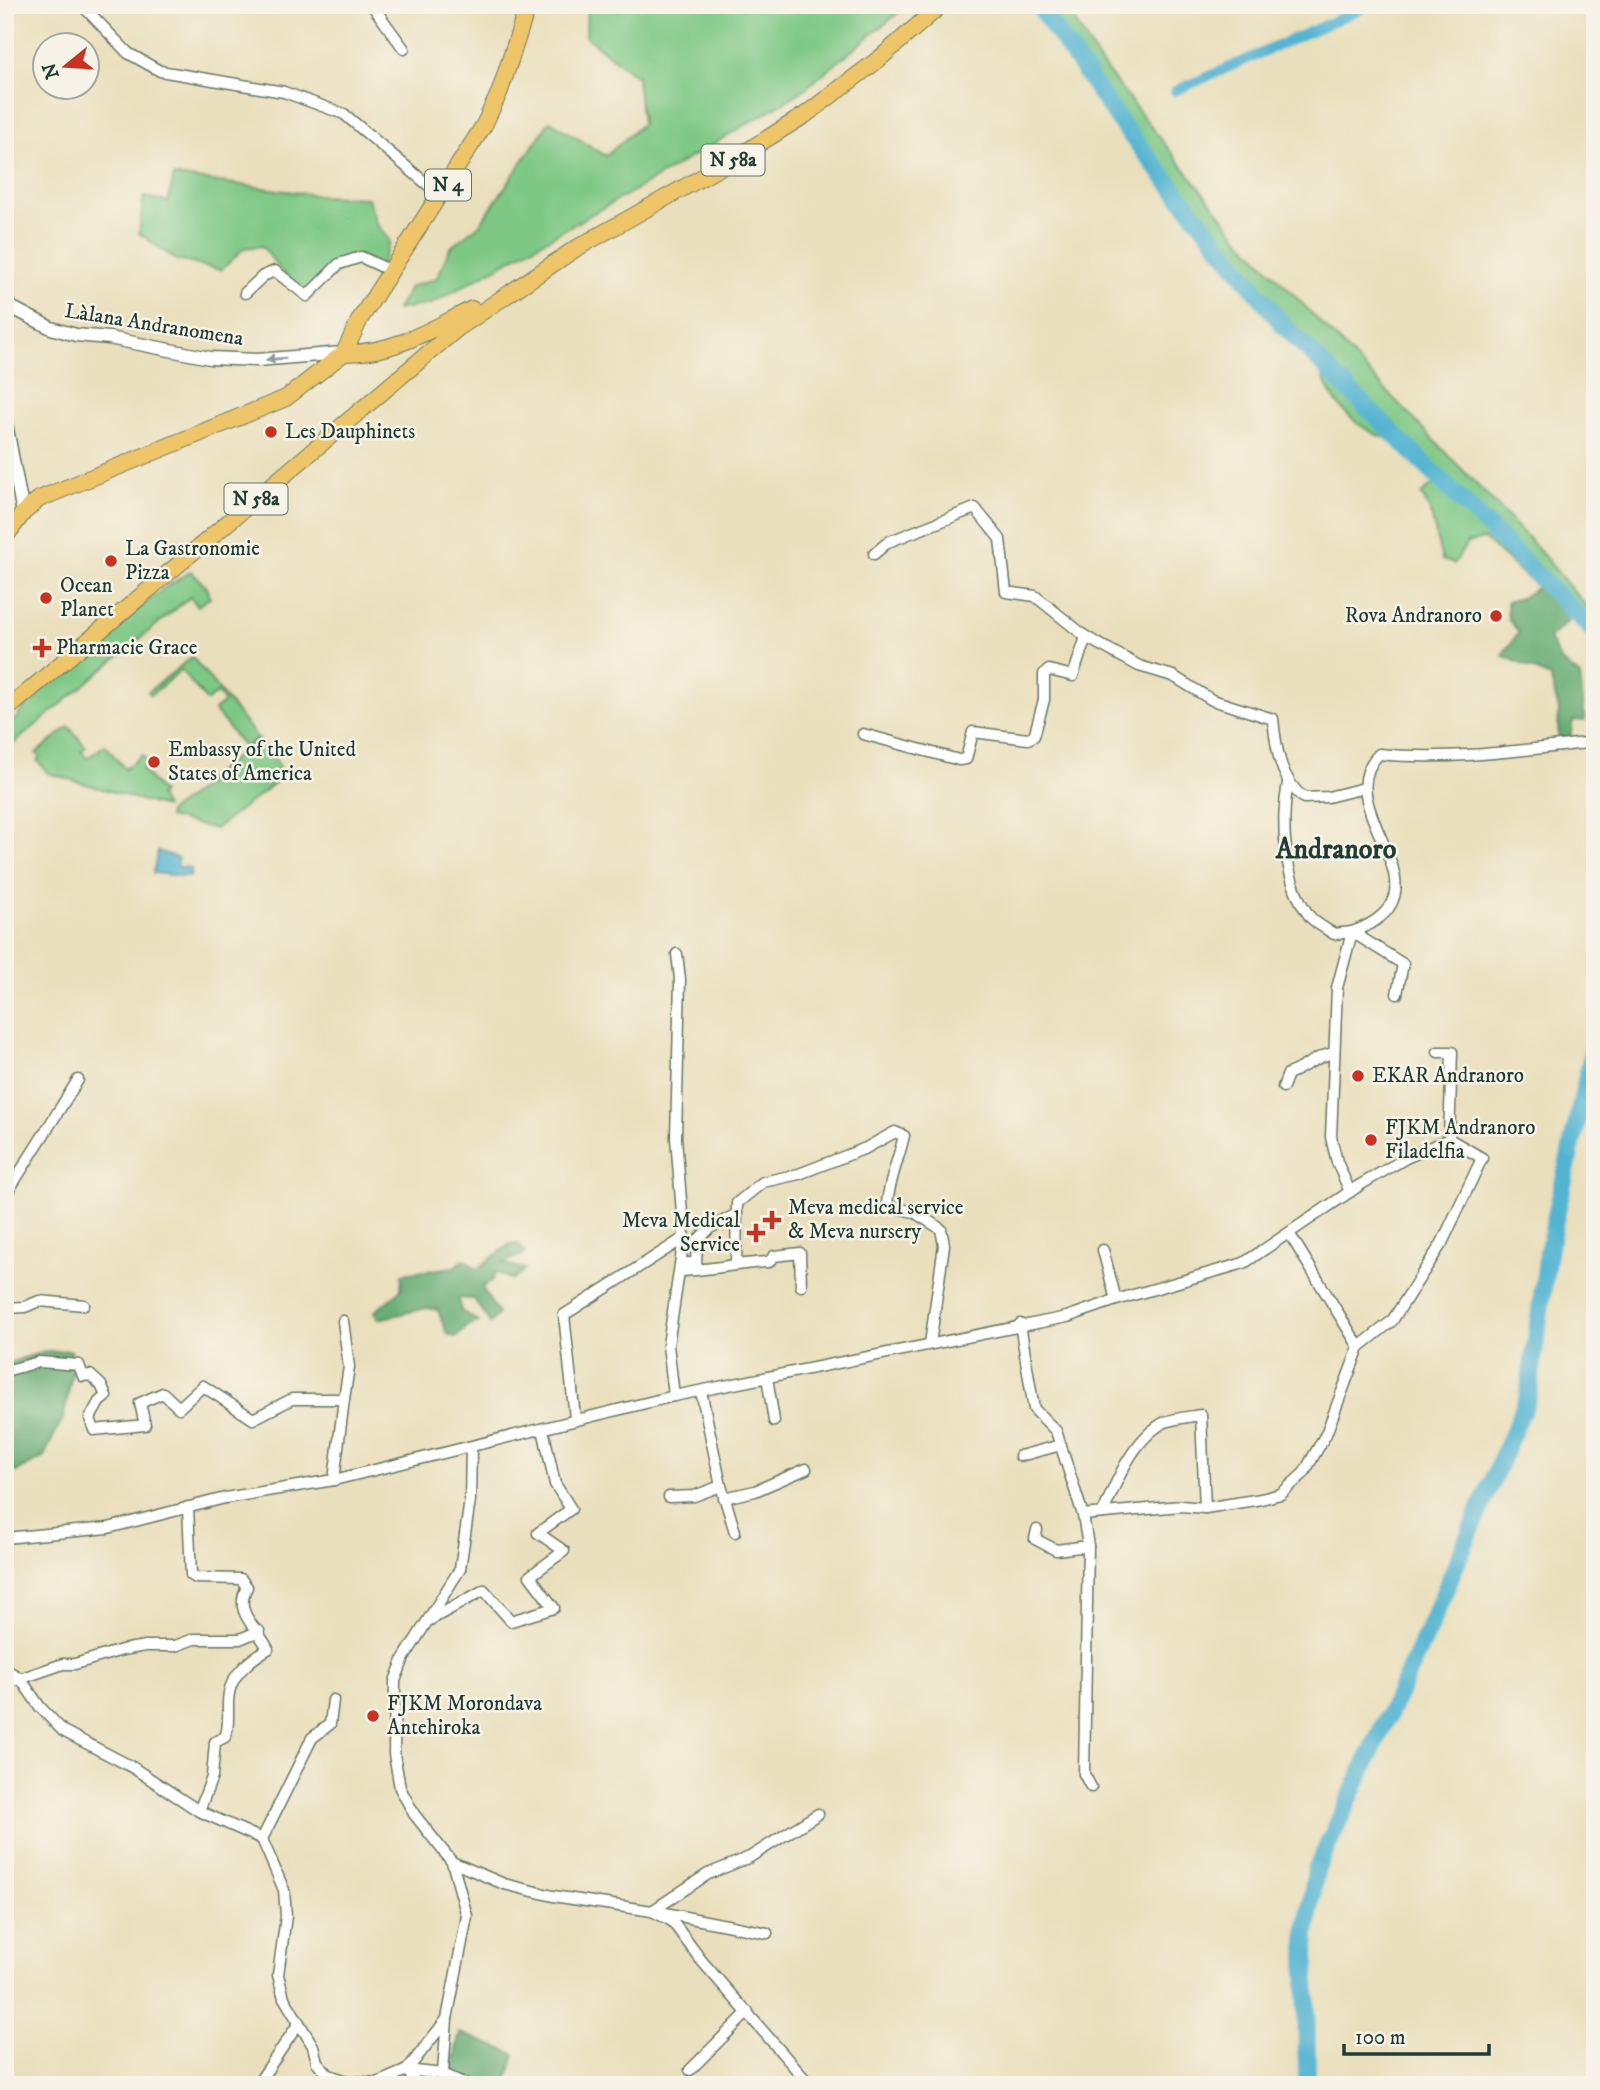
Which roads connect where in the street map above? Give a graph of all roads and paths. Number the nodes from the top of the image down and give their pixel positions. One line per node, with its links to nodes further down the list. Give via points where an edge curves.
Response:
1 (82, 5): 6 (street, via 128,53 160,71 284,92 344,114)
2 (372, 5): 5 (street)
3 (528, 5): 6 (main road, N 4, via 500,92)
4 (941, 5): 8 (main road, N 58a, via 805,116)
5 (404, 49)
6 (441, 196): 7 (main road, N 4)
7 (391, 271): 9 (street, via 361,257 339,264 307,296 275,271 262,276); 11 (main road, N 4)
8 (510, 291): 11 (main road, via 388,349); 17 (main road, N 58a, via 458,328)
9 (245, 293)
10 (5, 304): 11 (street, Làlana Andranomena, one-way to 10, via 257,360 210,358 76,335 51,328)
11 (344, 353): 13 (main road, N 4, via 286,398 61,489)
12 (5, 418): 13 (street)
13 (23, 513): 14 (main road, N 4)
14 (5, 537)
15 (874, 554): 16 (street, via 888,542 975,508 1000,539 1006,592 1035,596)
16 (1086, 637): 18 (street, via 1073,676 1049,670 1044,674 1044,700 1034,736 1028,739 973,732 966,758 959,760); 20 (street, via 1139,666 1173,676 1212,700 1273,719)
17 (5, 711)
18 (863, 734)
19 (1595, 742): 21 (street, via 1465,755 1379,754 1366,772)
20 (1288, 783): 21 (street, via 1304,798); 22 (street, via 1284,829 1300,901 1312,920 1334,934)
21 (1364, 788): 22 (street, via 1397,893 1388,912)
22 (1352, 932): 24 (street, via 1403,964); 25 (street, via 1337,988)
23 (677, 954): 34 (street, via 676,1138)
24 (1397, 994)
25 (1334, 1052): 28 (street, via 1318,1055 1288,1074); 30 (street, via 1331,1137)
26 (1438, 1052): 29 (street, via 1452,1052)
27 (78, 1080): 31 (street)
28 (1283, 1087)
29 (1449, 1139): 30 (street, via 1406,1158); 45 (street, via 1482,1158 1442,1243 1392,1321)
30 (1350, 1192): 33 (street)
31 (5, 1196)
32 (737, 1213): 36 (street); 37 (street, via 710,1228 698,1241 696,1264 688,1263); 44 (street, via 737,1203 763,1182 799,1174 895,1132 904,1136 887,1206 914,1212 942,1229 944,1245)
33 (1289, 1233): 39 (street, via 1244,1263); 45 (street)
34 (684, 1238): 37 (street); 51 (street, via 564,1315)
35 (1103, 1250): 39 (street)
36 (736, 1263): 37 (street); 38 (street, via 769,1262 774,1256 800,1253)
37 (680, 1271): 49 (street, via 668,1345)
38 (801, 1286)
39 (1116, 1300): 43 (street, via 1067,1317)
40 (84, 1305): 41 (street, via 38,1301)
41 (5, 1308)
42 (343, 1321): 50 (street, via 349,1367)
43 (1020, 1324): 44 (street); 54 (street, via 1034,1409 1056,1431)
44 (930, 1344): 47 (street)
45 (1359, 1346): 63 (street, via 1325,1434 1304,1473 1281,1494)
46 (5, 1371): 50 (street, via 39,1362 79,1365 83,1376 90,1375 106,1396 90,1419 94,1430 145,1424 140,1403 163,1393 179,1408 203,1386 253,1419 292,1399)
47 (767, 1377): 48 (street); 52 (street)
48 (701, 1391): 49 (street); 59 (street)
49 (674, 1396): 51 (street)
50 (344, 1399): 58 (street)
51 (575, 1418): 53 (street)
52 (774, 1420)
53 (543, 1429): 55 (street); 70 (street, via 555,1483 571,1509 538,1534 564,1551 530,1576 554,1608 511,1621 484,1590)
54 (1061, 1445): 56 (street); 65 (street)
55 (471, 1447): 58 (street); 70 (street, via 470,1500 460,1569)
56 (1020, 1456)
57 (806, 1469): 61 (street, via 755,1491)
58 (334, 1480): 62 (street)
59 (721, 1486): 60 (street, via 694,1496); 61 (street)
60 (670, 1497)
61 (724, 1498): 67 (street)
62 (188, 1507): 68 (street, via 108,1528); 71 (street, via 191,1574 241,1579 247,1587 241,1606 247,1621)
63 (1205, 1507): 64 (street); 64 (street, via 1201,1415 1164,1423 1155,1430 1120,1473)
64 (1103, 1513): 65 (street)
65 (1083, 1515): 69 (street)
66 (1037, 1530): 69 (street, via 1035,1539 1056,1550)
67 (735, 1532)
68 (5, 1538)
69 (1088, 1546): 76 (street, via 1084,1774)
70 (429, 1620): 80 (street, via 395,1681 394,1754 400,1788)
71 (259, 1631): 73 (street, via 240,1639 145,1646); 77 (street, via 268,1648 248,1660 229,1690 228,1730 215,1742 212,1777)
72 (5, 1670): 73 (street)
73 (20, 1678): 74 (street); 77 (street, via 63,1731 132,1766)
74 (5, 1684)
75 (333, 1700): 79 (street, via 330,1724 312,1738)
76 (1091, 1787)
77 (200, 1811): 79 (street)
78 (818, 1814): 81 (street, via 750,1857 708,1874)
79 (262, 1839): 85 (street, via 285,1889 278,1975 284,1998)
80 (452, 1862): 81 (street, via 504,1884); 84 (street, via 467,1916)
81 (652, 1911): 82 (street); 83 (street, via 672,1921)
82 (767, 1933)
83 (748, 2012): 87 (street); 92 (street)
84 (447, 2019): 86 (street); 88 (street)
85 (299, 2023): 86 (street, via 317,2062 329,2075 377,2083); 89 (street)
86 (407, 2070): 88 (street); 90 (street)
87 (690, 2070)
88 (443, 2080): 91 (street)
89 (257, 2085)
90 (417, 2085)
91 (468, 2085)
92 (810, 2085)

